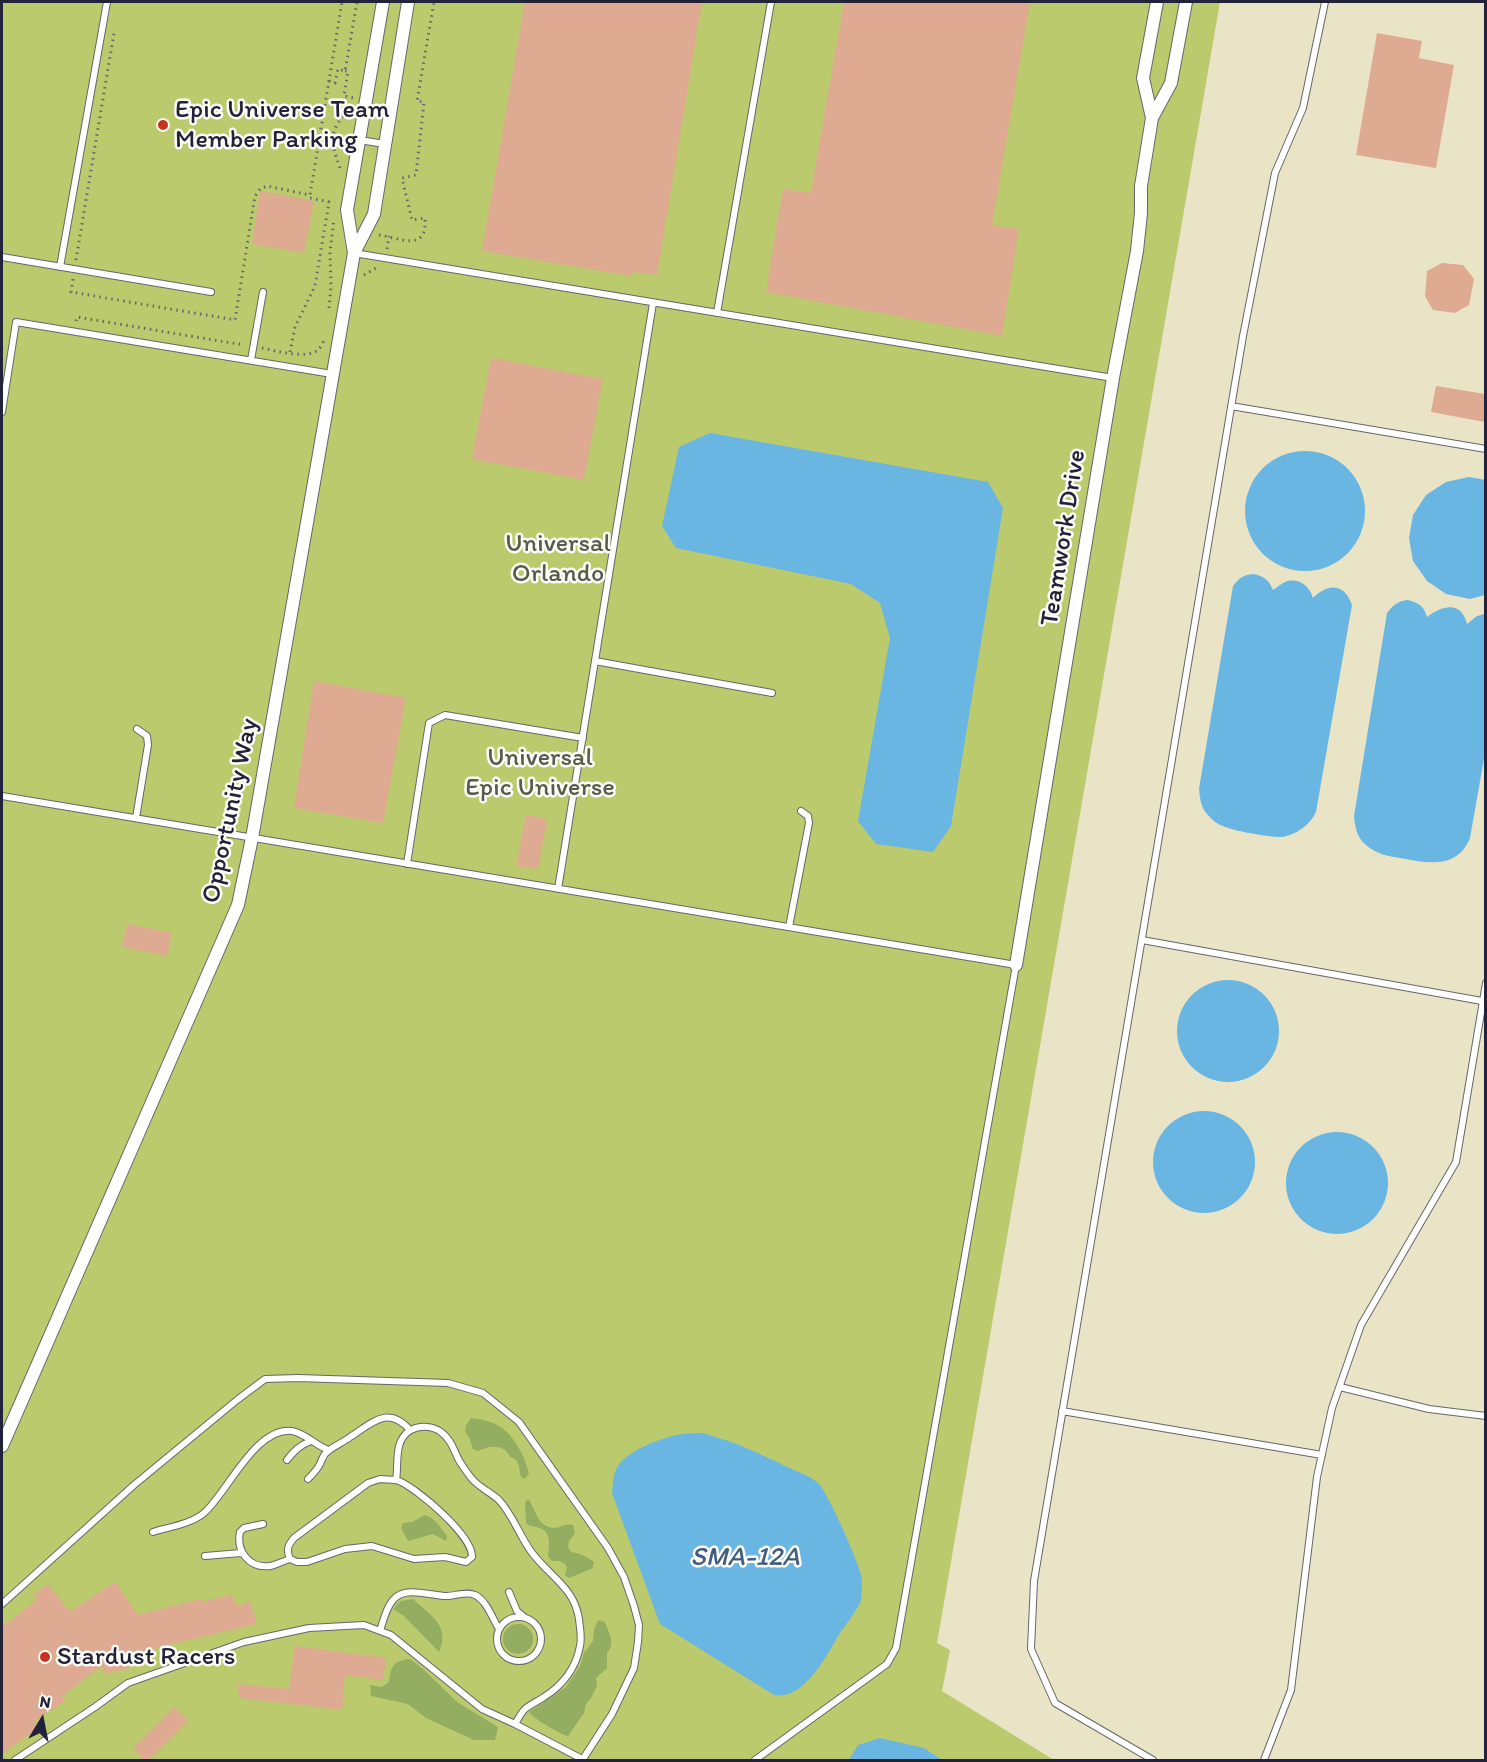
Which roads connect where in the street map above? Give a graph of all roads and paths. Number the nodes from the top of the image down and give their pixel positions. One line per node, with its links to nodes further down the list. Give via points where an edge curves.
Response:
1 (107, 2): 25 (lane)
2 (342, 2): 13 (path)
3 (357, 2): 12 (path)
4 (383, 2): 15 (street, Opportunity Way)
5 (408, 2): 16 (street, Opportunity Way)
6 (434, 2): 22 (path, via 417,101 424,102 416,175 402,178 412,220 425,218 424,231 416,240 409,241)
7 (771, 2): 33 (lane)
8 (1157, 2): 14 (street, Teamwork Drive, via 1143,78)
9 (1186, 2): 14 (street, Teamwork Drive, via 1171,83)
10 (1325, 2): 41 (lane, via 1303,108 1275,173)
11 (116, 24): 26 (path)
12 (345, 71): 13 (path, via 338,69 335,83); 17 (path, via 344,96 354,98 339,119 332,147)
13 (329, 81): 18 (path)
14 (1152, 118): 40 (street, Teamwork Drive, via 1141,186 1137,251)
15 (359, 140): 16 (lane); 21 (street, Opportunity Way, via 347,210)
16 (386, 144): 22 (street, Opportunity Way, via 374,214)
17 (341, 174)
18 (310, 195): 28 (path, via 267,186 255,196 235,320 71,292); 37 (path, via 329,202 315,286 295,327)
19 (334, 213): 20 (path)
20 (332, 232): 21 (path); 32 (path)
21 (351, 233): 23 (street, Opportunity Way)
22 (364, 234): 23 (street, Opportunity Way)
23 (354, 253): 31 (lane); 39 (street, Opportunity Way)
24 (2, 257): 25 (lane)
25 (60, 267): 26 (lane)
26 (75, 269): 28 (path); 29 (lane)
27 (63, 278): 28 (path)
28 (73, 279)
29 (211, 292)
30 (262, 292): 36 (lane)
31 (653, 303): 33 (lane); 44 (lane)
32 (329, 312)
33 (717, 313): 40 (lane)
34 (74, 331): 36 (path, via 77,317); 38 (lane); 42 (lane, via 16,322)
35 (326, 338): 37 (path, via 313,353)
36 (253, 347): 37 (path); 38 (lane)
37 (290, 353)
38 (251, 360): 39 (lane)
39 (333, 374): 51 (street, Opportunity Way)
40 (1113, 378): 56 (street, Teamwork Drive)
41 (1231, 406): 43 (lane); 55 (lane)
42 (2, 412)
43 (1485, 449)
44 (595, 662): 45 (lane); 47 (lane)
45 (772, 693)
46 (136, 729): 50 (lane, via 147,736 148,744)
47 (583, 738): 52 (lane, via 445,715 429,723); 53 (lane)
48 (2, 796): 50 (lane)
49 (801, 812): 54 (lane, via 808,816 809,823)
50 (136, 818): 51 (lane)
51 (252, 838): 52 (lane); 64 (street, Opportunity Way, via 238,905)
52 (407, 864): 53 (lane)
53 (558, 889): 54 (lane)
54 (789, 927): 56 (lane)
55 (1142, 940): 58 (lane); 60 (lane)
56 (1016, 965): 83 (lane, via 896,1648 887,1664)
57 (1485, 983): 58 (lane)
58 (1482, 1001): 59 (lane, via 1456,1162 1361,1325)
59 (1340, 1387): 61 (lane, via 1429,1409); 66 (lane)
60 (1062, 1411): 66 (lane); 84 (lane, via 1034,1581 1031,1649 1055,1703)
61 (1485, 1416)
62 (410, 1430): 65 (lane, via 396,1418 384,1417); 69 (lane, via 398,1447); 80 (lane, via 429,1427 447,1437 474,1481 506,1508 535,1557 566,1588 578,1611 580,1646 573,1668 558,1687 525,1710)
63 (310, 1441): 65 (lane); 67 (lane); 71 (lane, via 294,1431 274,1434 245,1459 202,1515)
64 (2, 1446)
65 (328, 1450): 68 (lane)
66 (1322, 1455): 85 (lane, via 1291,1690)
67 (287, 1460)
68 (308, 1479)
69 (396, 1480): 74 (lane, via 368,1483 324,1515 288,1545); 74 (lane, via 456,1528 467,1541 472,1557 466,1562 445,1557 414,1559 372,1546 345,1549 307,1562)
70 (263, 1524): 72 (lane, via 240,1532)
71 (153, 1532)
72 (241, 1553): 73 (lane); 74 (lane, via 264,1566)
73 (205, 1556)
74 (290, 1558)
75 (509, 1592): 77 (lane)
76 (2, 1604): 81 (lane, via 134,1485 265,1379 448,1383 483,1393 519,1422 608,1548 624,1577 639,1625 634,1668)
77 (524, 1618): 78 (lane, via 509,1619); 78 (lane, via 540,1632 539,1647 530,1658 516,1661 504,1655 497,1642)
78 (499, 1629): 79 (lane, via 476,1596 413,1592 393,1599)
79 (380, 1630): 80 (lane, via 482,1709); 82 (lane, via 364,1625 309,1628 244,1642 139,1679)
80 (515, 1724): 81 (lane)
81 (584, 1760)
82 (15, 1761)
83 (755, 1761)
84 (1153, 1761)
85 (1264, 1761)

